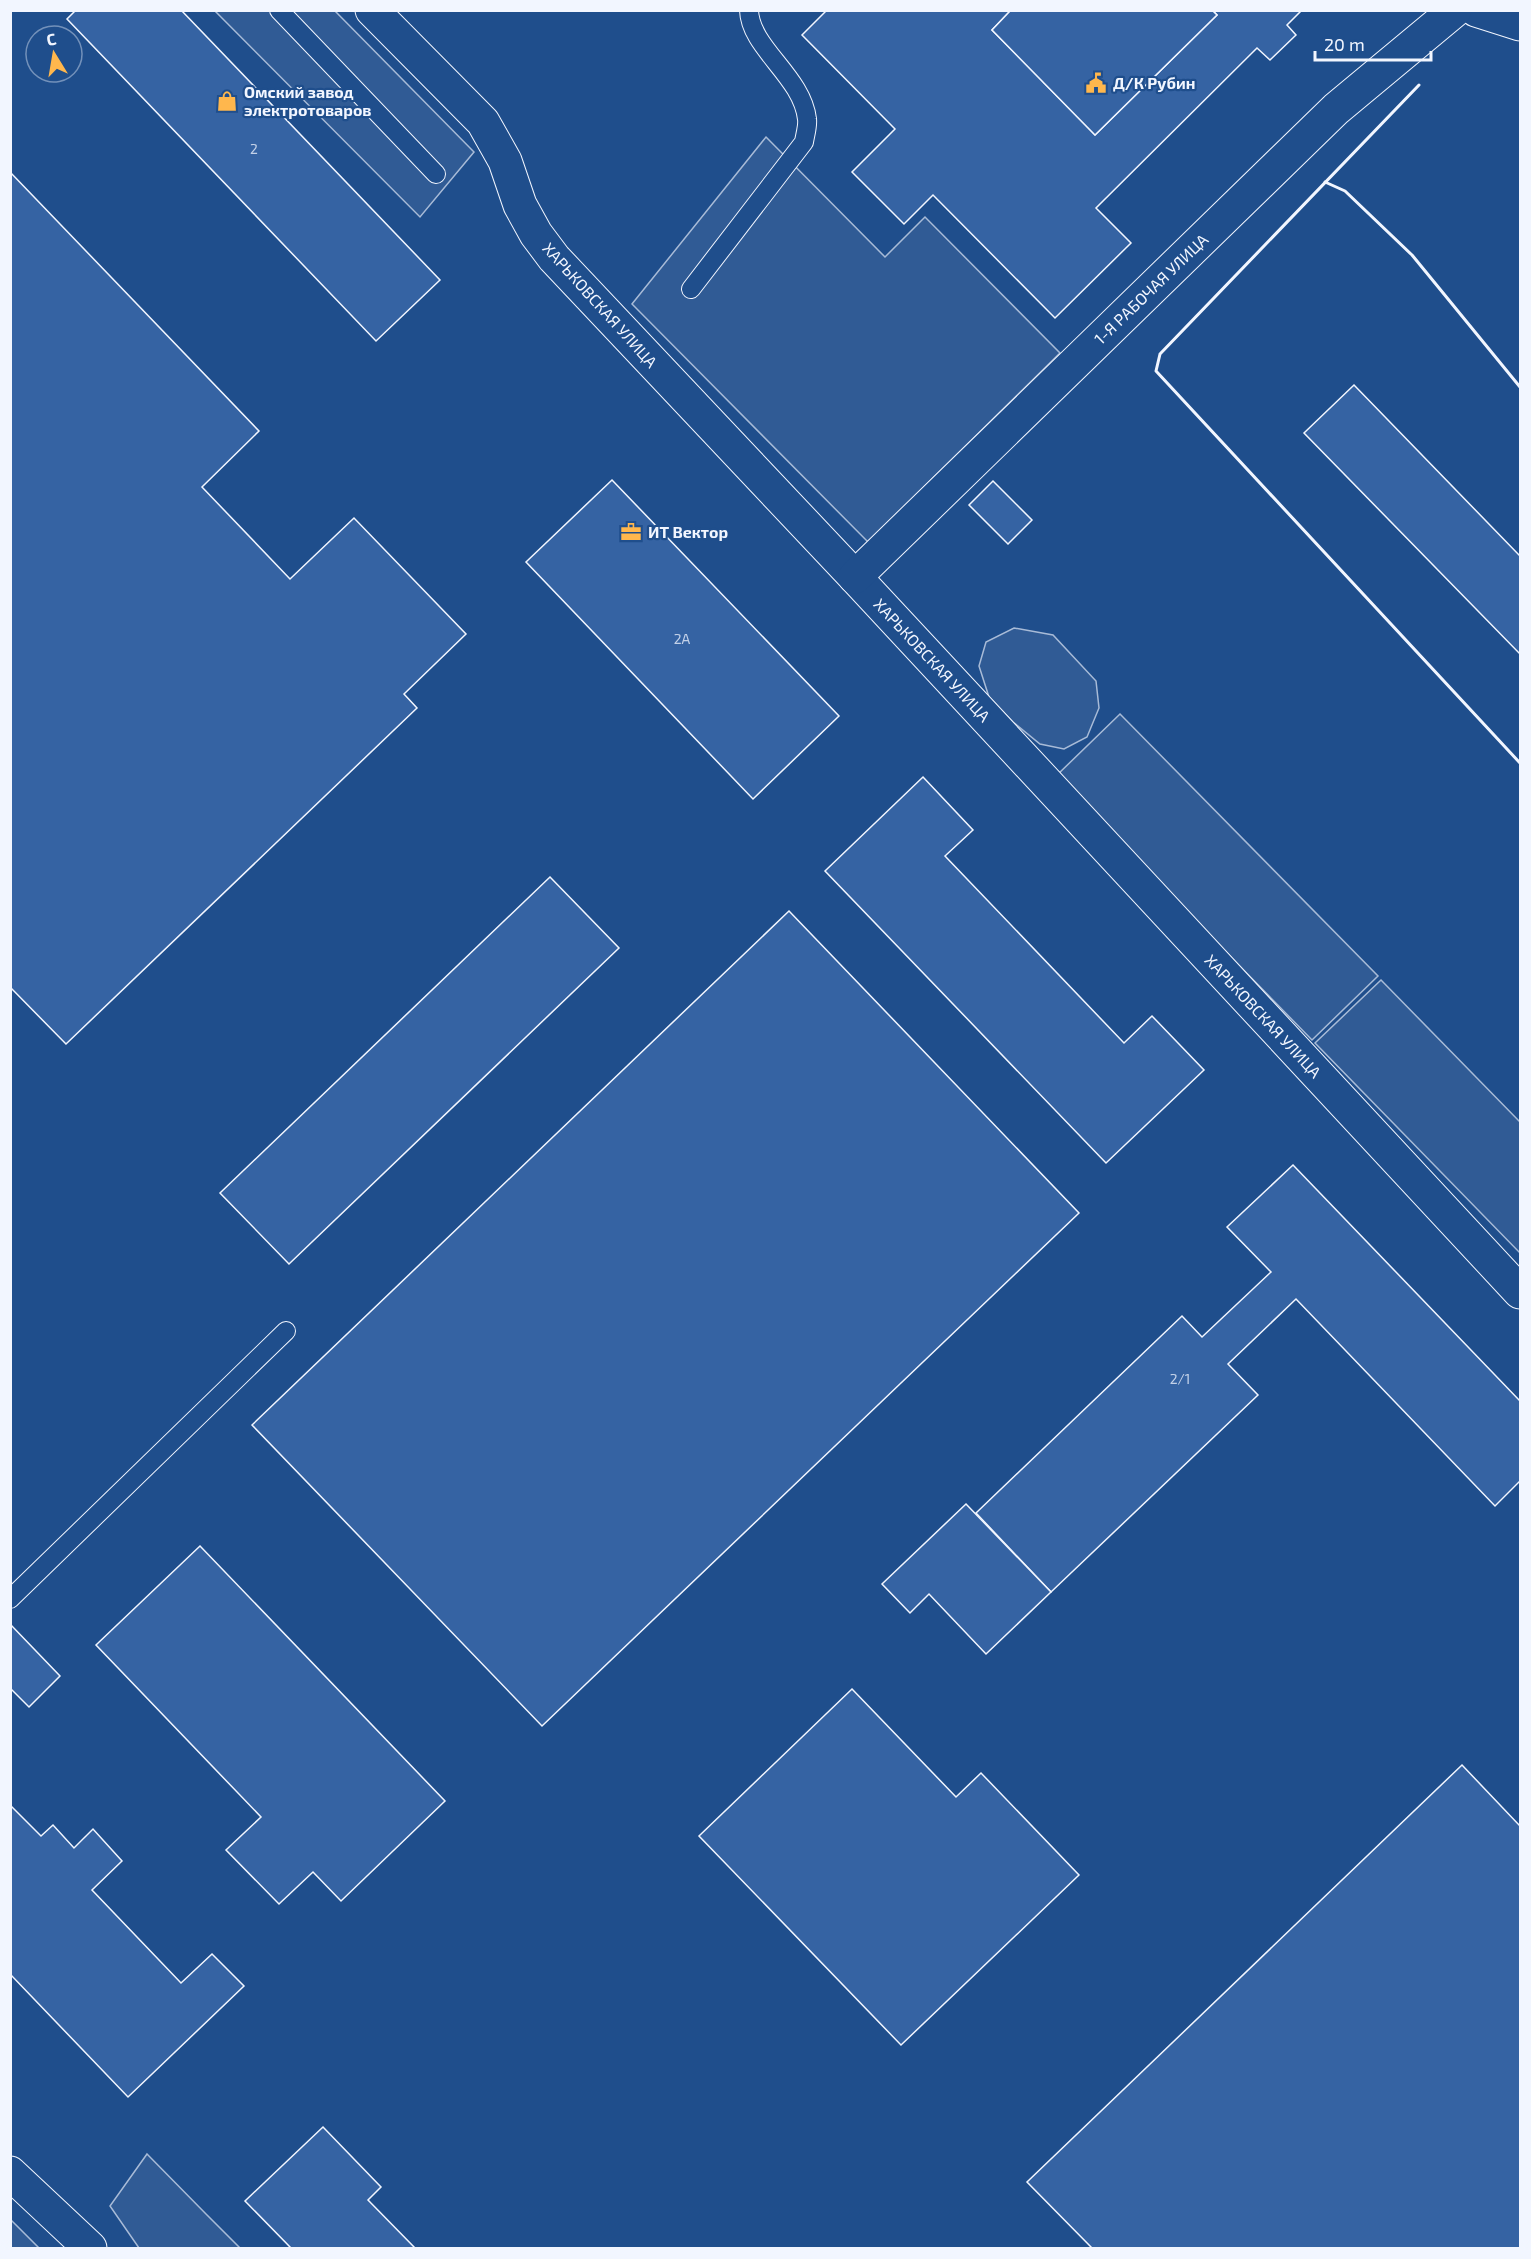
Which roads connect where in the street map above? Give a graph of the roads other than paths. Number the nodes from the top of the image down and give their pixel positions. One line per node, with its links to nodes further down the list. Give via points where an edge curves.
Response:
1 (279, 10): 7 (lane)
2 (372, 10): 9 (street, ХАРЬКОВСКАЯ УЛИЦА, via 483,122 505,161 520,205 554,258)
3 (749, 10): 8 (lane, via 758,37 802,96 808,121 804,142)
4 (1455, 10): 9 (street, 1-Я РАБОЧАЯ УЛИЦА, via 1336,109)
5 (1476, 10): 6 (street)
6 (1521, 24)
7 (436, 174)
8 (691, 289)
9 (855, 577): 10 (street, ХАРЬКОВСКАЯ УЛИЦА)
10 (1521, 1292)
11 (286, 1331): 12 (lane)
12 (10, 1599)
13 (10, 2173): 14 (street)
14 (90, 2248)

